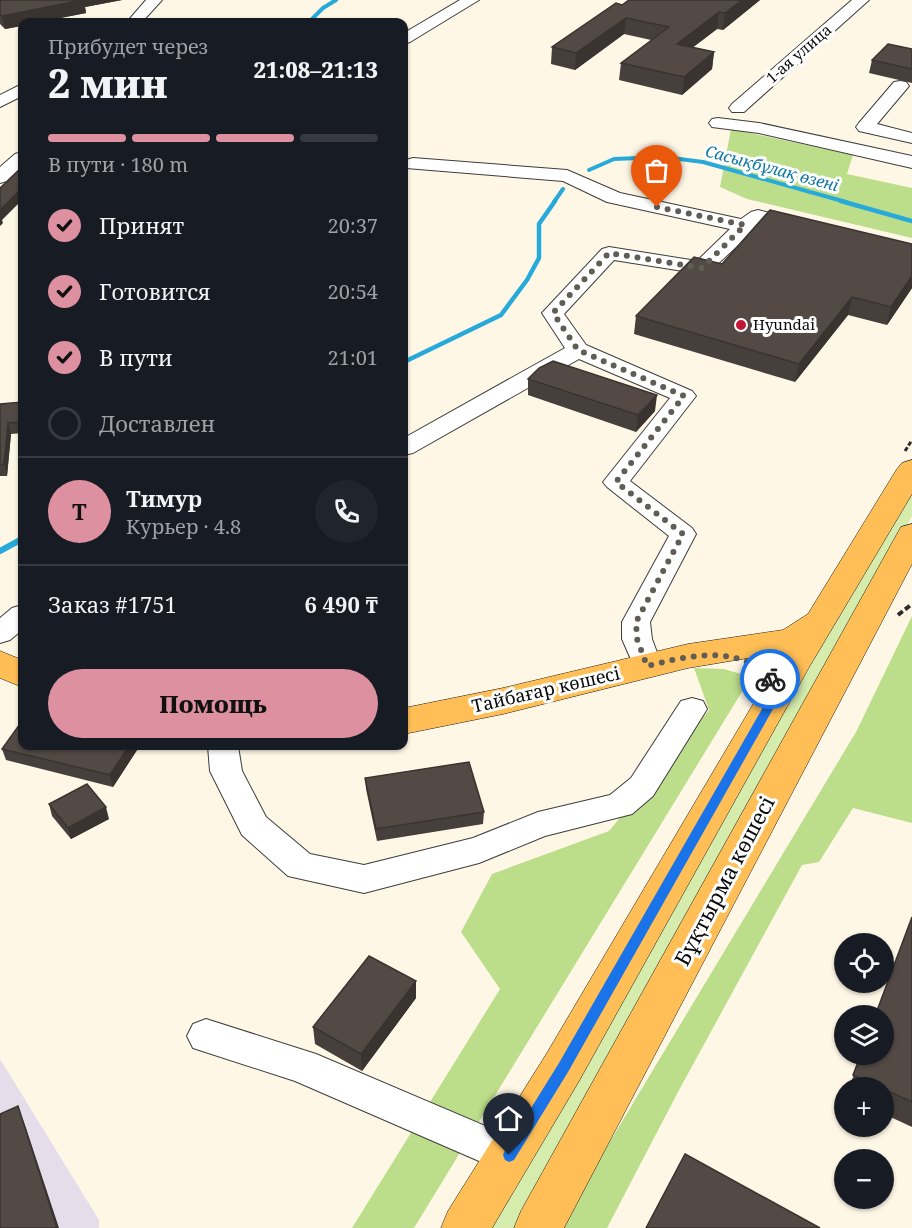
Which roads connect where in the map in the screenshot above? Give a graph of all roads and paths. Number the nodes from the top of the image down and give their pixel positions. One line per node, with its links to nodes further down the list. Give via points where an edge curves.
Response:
1 (154, 0): 4 (street)
2 (471, 0): 5 (street)
3 (861, 0): 9 (street, 1-ая улица)
4 (138, 18)
5 (408, 37)
6 (900, 86): 11 (street, via 865,127)
7 (18, 91): 8 (street)
8 (0, 102)
9 (738, 108)
10 (718, 123): 13 (street, via 759,128)
11 (912, 138)
12 (18, 161): 15 (street)
13 (912, 162)
14 (413, 164): 16 (street, via 567,176 614,198)
15 (0, 177)
16 (745, 225): 17 (street, via 758,216); 18 (street, via 702,268 609,253 553,313)
17 (812, 229)
18 (578, 350): 19 (street); 27 (street, via 684,396 616,482 683,534 636,622 637,639)
19 (408, 446)
20 (912, 469): 23 (main road)
21 (912, 534): 36 (main road, Бұқтырма көшесі)
22 (18, 618): 24 (street)
23 (819, 621): 25 (main road, via 790,640); 30 (main road)
24 (0, 633)
25 (688, 656): 27 (main road, Тайбағар көшесі); 30 (main road, via 731,657 762,671 772,687)
26 (0, 663): 28 (main road)
27 (647, 666): 31 (main road, Тайбағар көшесі)
28 (18, 673)
29 (692, 709): 32 (street, via 642,787 620,805 538,825 479,850 364,879 300,866 254,826 226,771)
30 (768, 709): 34 (main road)
31 (408, 721)
32 (223, 750)
33 (206, 1036): 34 (street, via 302,1066)
34 (509, 1155): 35 (main road)
35 (465, 1228)
36 (538, 1228)

